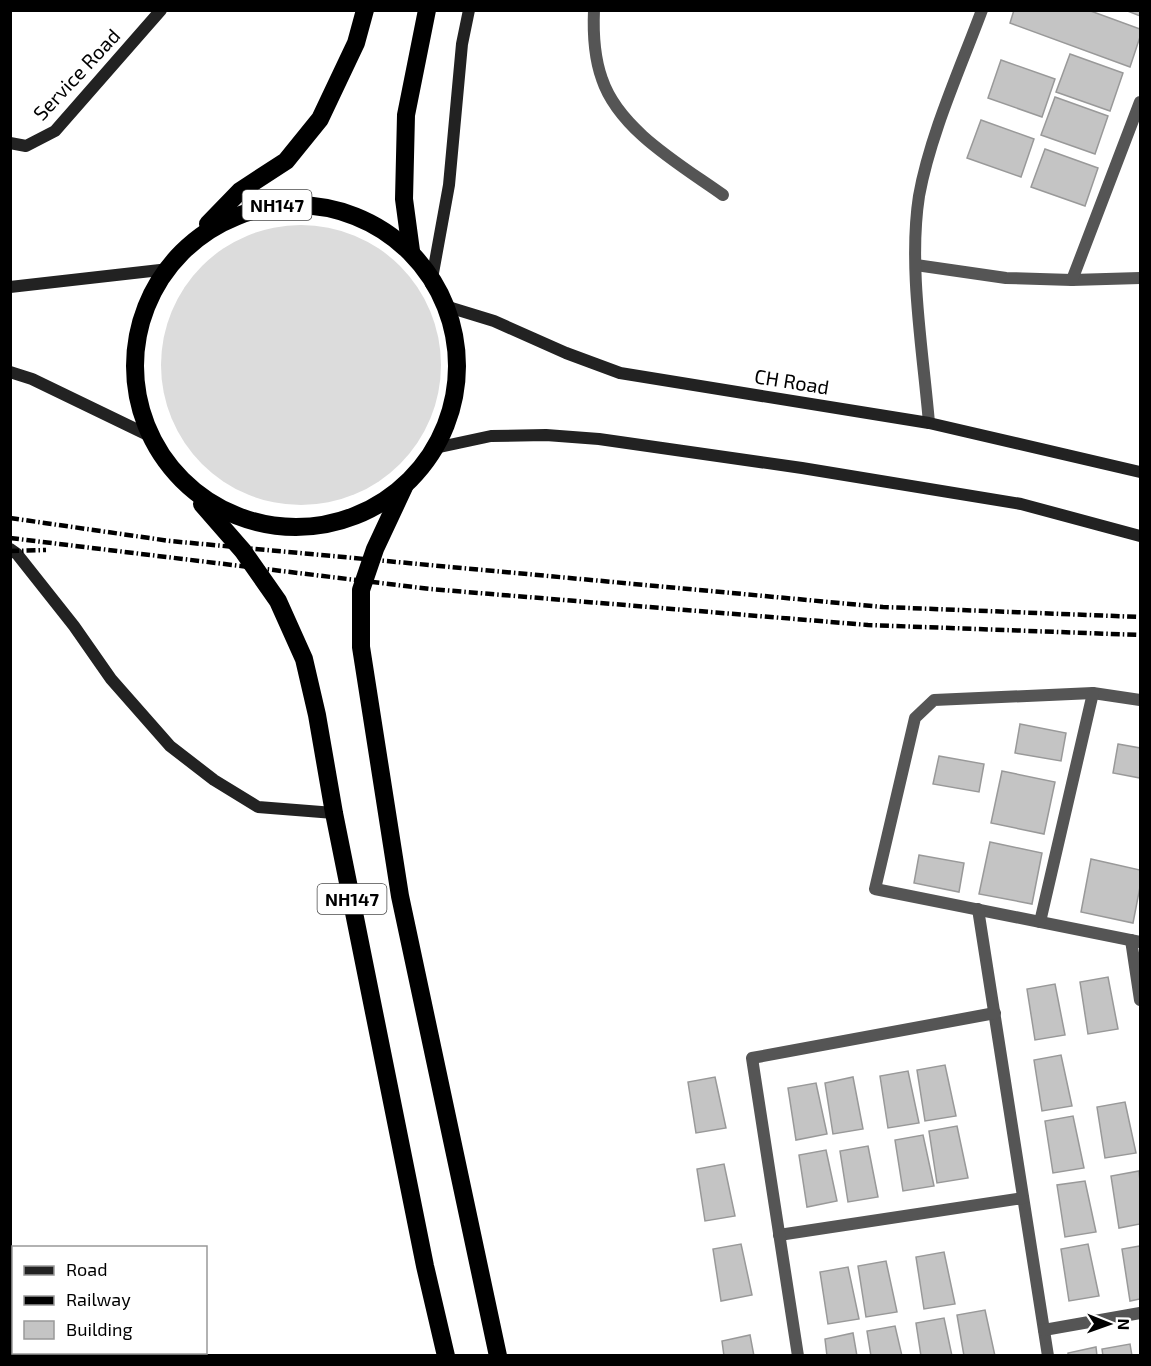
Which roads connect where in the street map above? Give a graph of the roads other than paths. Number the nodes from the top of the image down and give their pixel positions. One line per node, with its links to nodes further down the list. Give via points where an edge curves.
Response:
1 (161, 10): 8 (street, Service Road, via 55,131 26,146)
2 (365, 10): 10 (highway, NH147, via 356,43 320,119 286,160 240,191)
3 (427, 10): 11 (highway, NH147, via 406,115 404,199)
4 (469, 10): 16 (street, via 462,44 449,185)
5 (594, 10): 9 (street, via 593,39 602,80 624,117 650,142)
6 (979, 13): 12 (street, via 932,146 919,196)
7 (1140, 102): 15 (street)
8 (10, 143)
9 (723, 195)
10 (184, 249): 11 (highway, NH147, via 228,219 279,205 333,208 384,225); 13 (highway, NH147)
11 (411, 251): 16 (highway, NH147)
12 (916, 265): 15 (street, via 1006,278); 20 (street)
13 (169, 269): 17 (street); 21 (highway, NH147, via 153,289 137,337 136,388)
14 (1140, 278): 15 (street)
15 (1072, 280)
16 (431, 284): 18 (highway, NH147)
17 (10, 287)
18 (446, 306): 20 (street, CH Road, via 494,321 620,373); 22 (highway, NH147, via 456,354 453,402)
19 (10, 372): 21 (street)
20 (929, 423): 23 (street, CH Road)
21 (150, 436): 24 (highway, NH147)
22 (435, 448): 25 (highway, NH147); 26 (street, via 491,436 599,439 1021,504)
23 (1140, 472)
24 (179, 478): 25 (highway, NH147, via 218,509 265,525 315,527 363,513); 30 (highway, NH147, via 243,550 282,611 304,659)
25 (404, 486): 41 (highway, NH147, via 361,590 361,647 400,896)
26 (1140, 536)
27 (10, 549): 30 (street, via 111,678 171,746 213,780 258,807)
28 (1093, 693): 29 (street); 31 (street, via 934,700 915,718 875,889); 32 (street)
29 (1140, 700)
30 (334, 813): 40 (highway, NH147)
31 (978, 909): 32 (street); 35 (street)
32 (1040, 922): 33 (street)
33 (1136, 941): 34 (street)
34 (1140, 1000)
35 (995, 1013): 36 (street); 37 (street, via 752,1058)
36 (1023, 1198): 37 (street); 39 (street)
37 (779, 1235): 42 (street)
38 (1140, 1313): 39 (street)
39 (1044, 1330): 43 (street)
40 (446, 1356)
41 (498, 1356)
42 (798, 1356)
43 (1048, 1356)

